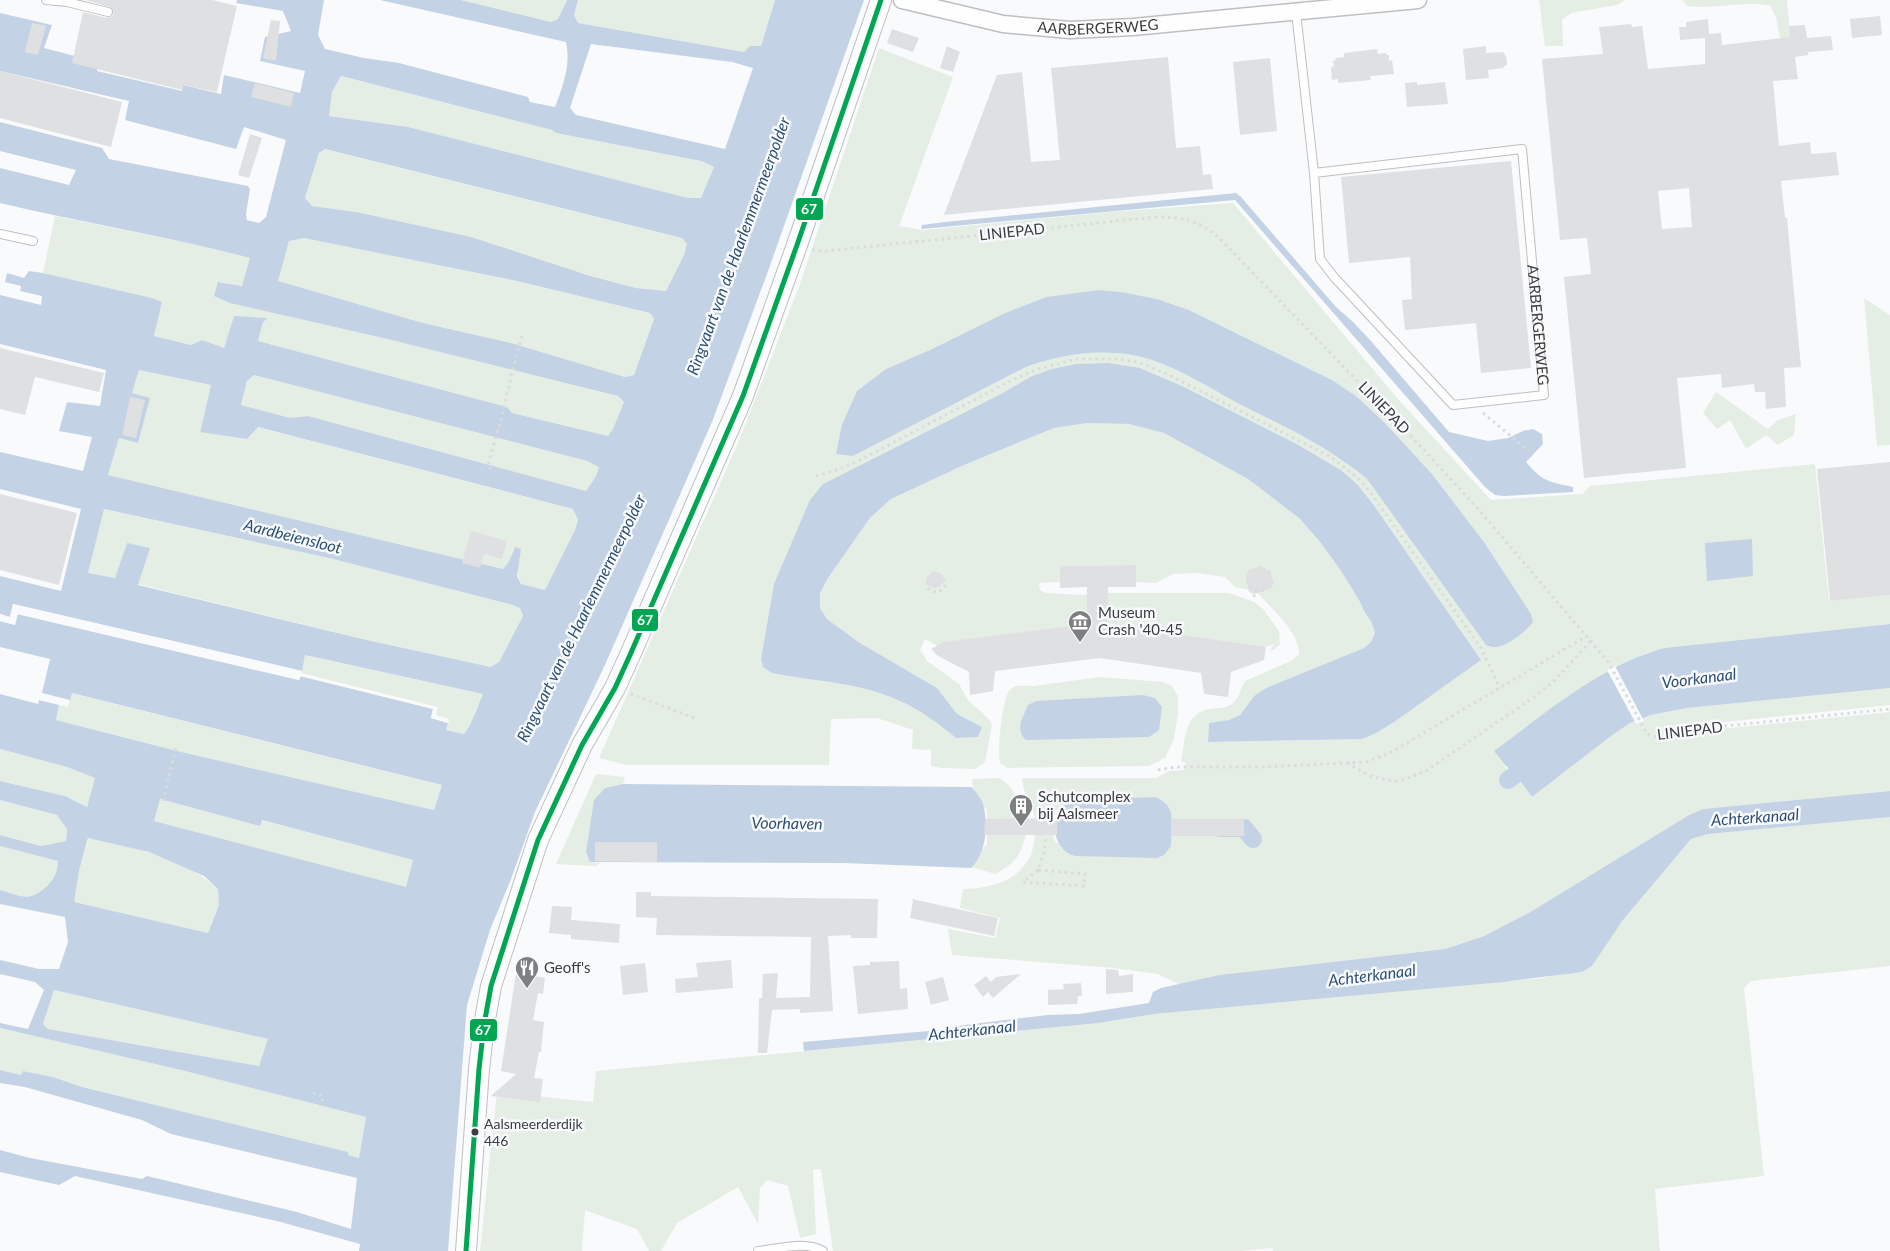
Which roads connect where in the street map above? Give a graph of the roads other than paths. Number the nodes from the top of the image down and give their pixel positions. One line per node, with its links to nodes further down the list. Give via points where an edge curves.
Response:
1 (46, 0): 5 (lane)
2 (881, 0): 10 (street, via 744,396 615,688 582,745 538,840 491,986 484,1025)
3 (902, 0): 6 (street, AARBERGERWEG, via 1003,24 1070,30)
4 (1418, 0): 6 (street, AARBERGERWEG)
5 (108, 12)
6 (1296, 12): 7 (lane, AARBERGERWEG)
7 (1314, 173): 7 (lane, AARBERGERWEG, via 1522,149 1544,396 1453,405 1320,259)
8 (0, 234): 9 (lane)
9 (33, 241)
10 (466, 1251)
11 (758, 1251): 12 (lane, via 814,1246)
12 (823, 1251)

